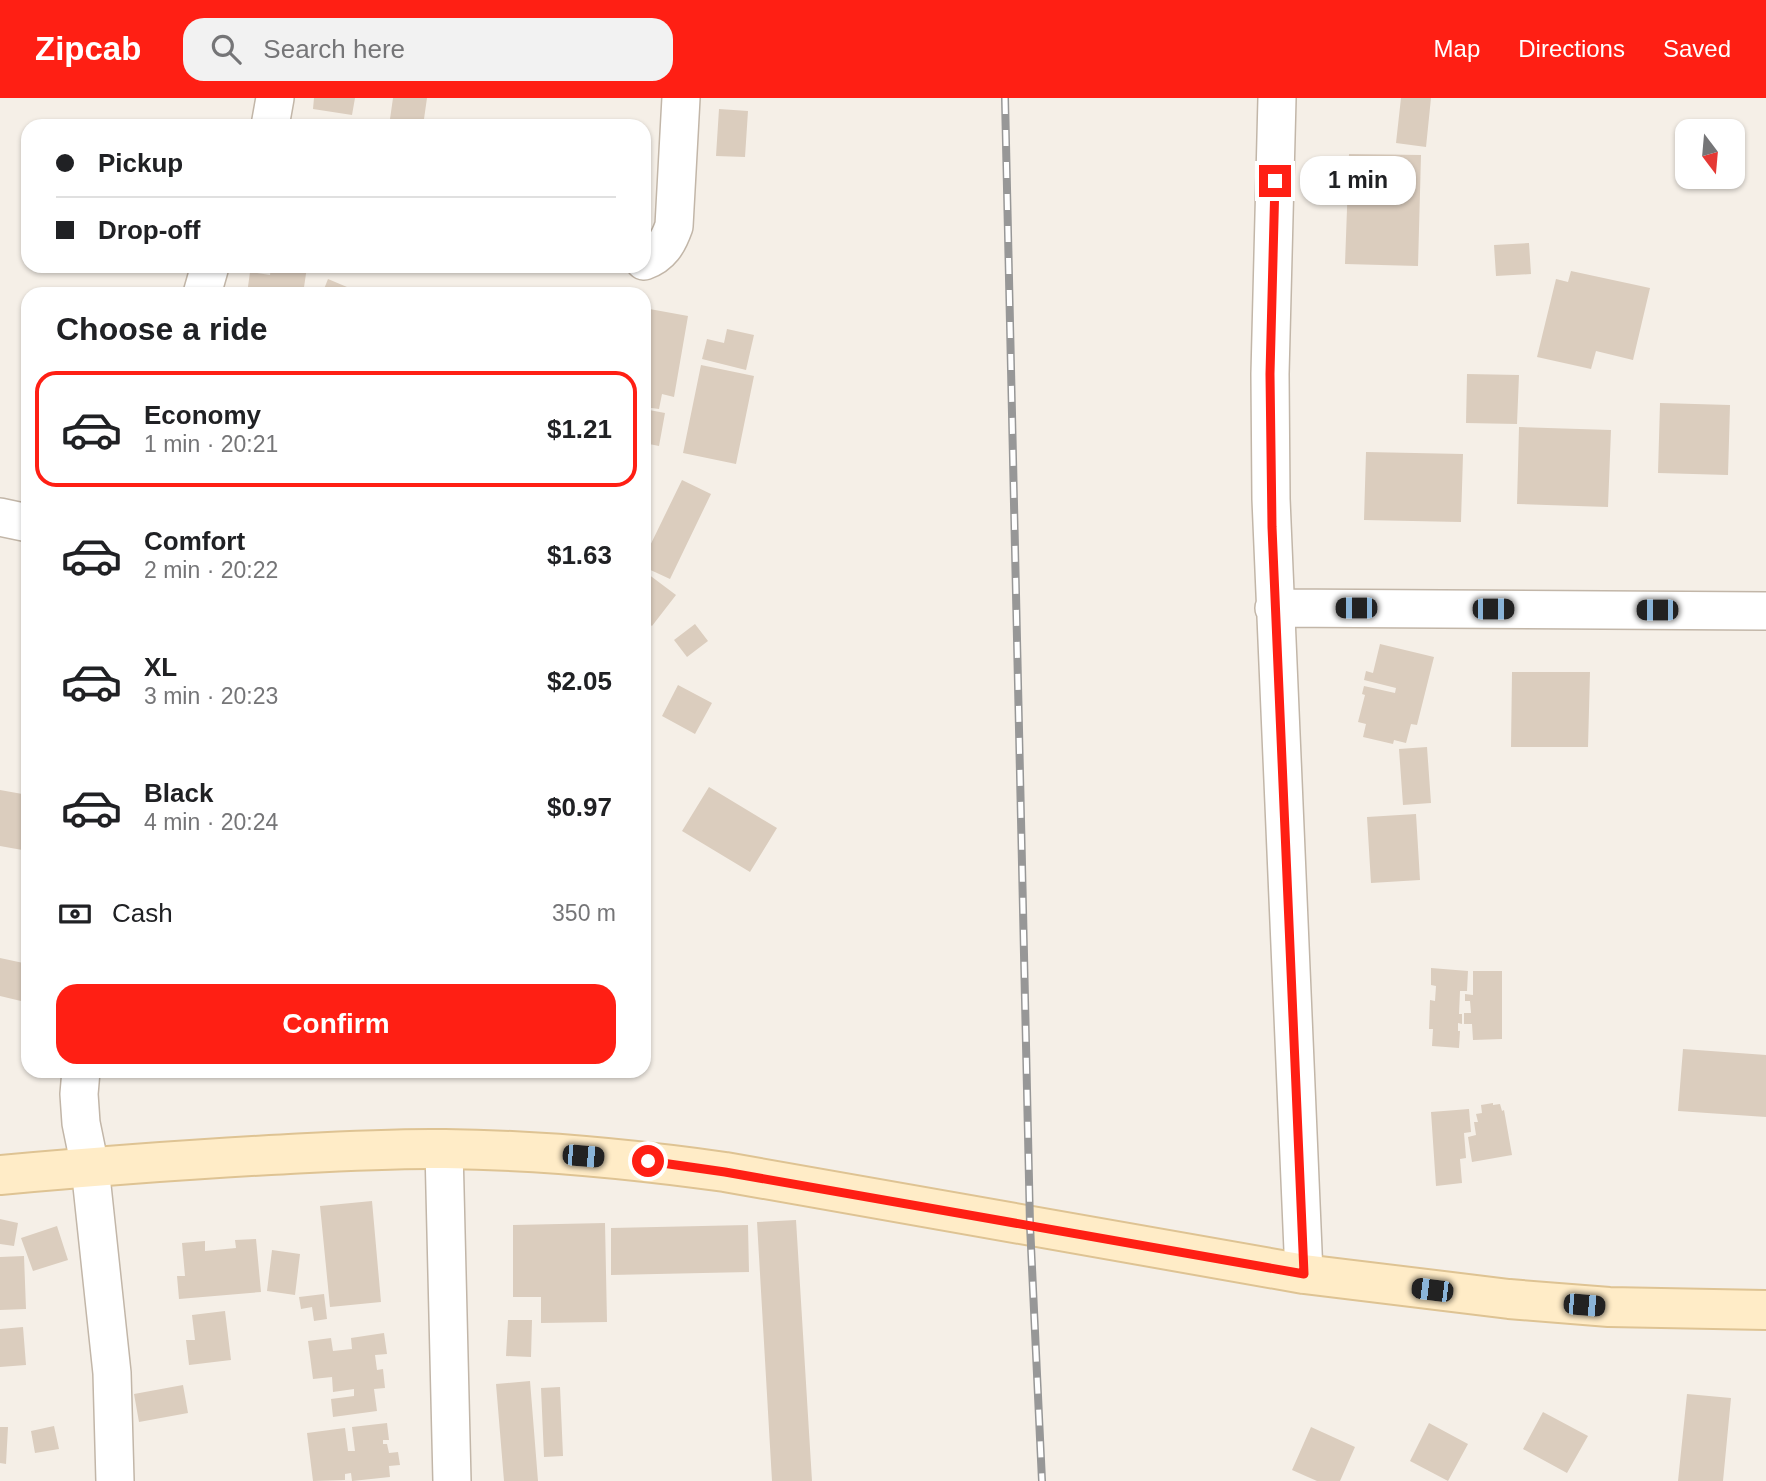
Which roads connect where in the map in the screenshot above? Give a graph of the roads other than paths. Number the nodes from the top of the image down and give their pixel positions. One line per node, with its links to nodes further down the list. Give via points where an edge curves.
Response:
1 (275, 98): 4 (street)
2 (681, 98): 5 (street, via 674,226 669,241)
3 (1277, 98): 8 (street, via 1270,374)
4 (271, 119)
5 (651, 257)
6 (0, 517): 7 (street)
7 (21, 522)
8 (1274, 608): 9 (street); 14 (street)
9 (1766, 611)
10 (80, 1078): 12 (street, via 81,1123)
11 (444, 1149): 12 (main road); 14 (main road, via 561,1153 725,1172); 17 (street)
12 (90, 1167): 13 (main road); 16 (street, via 112,1373)
13 (0, 1175)
14 (1304, 1274): 15 (main road, via 1609,1307)
15 (1766, 1310)
16 (115, 1481)
17 (452, 1481)

